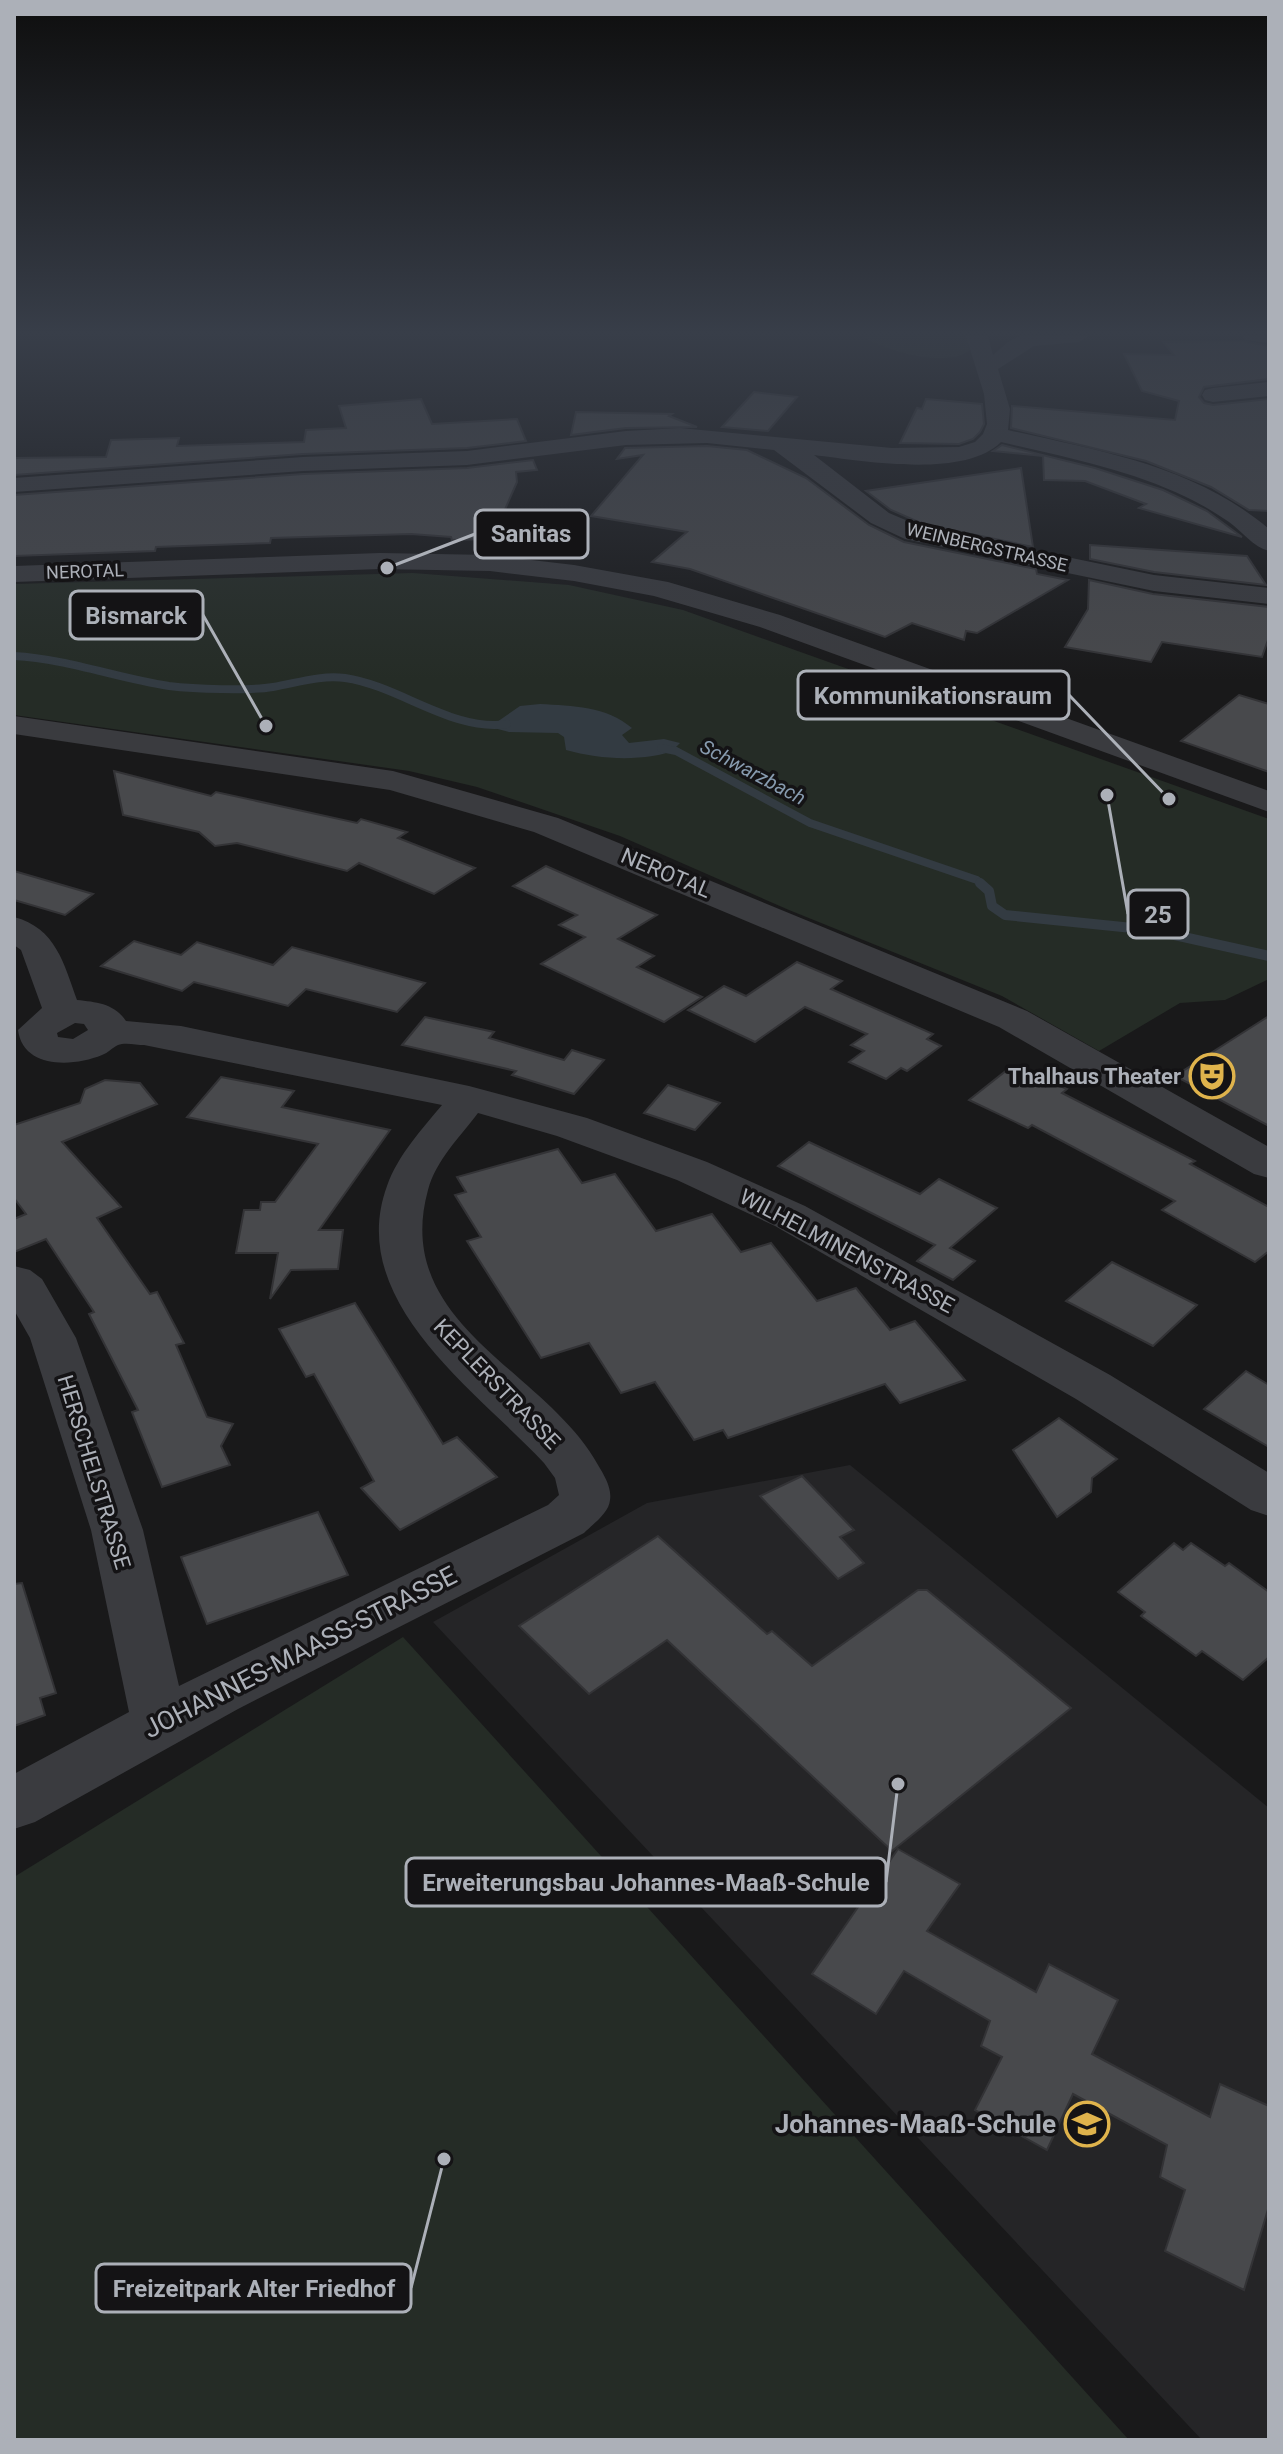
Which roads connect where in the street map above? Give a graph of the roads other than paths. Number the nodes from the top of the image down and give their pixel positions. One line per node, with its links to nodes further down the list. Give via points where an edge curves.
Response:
1 (527, 451): 6 (street)
2 (787, 451): 9 (street, WEINBERGSTRASSE, via 867,509 914,533 1154,583)
3 (856, 451): 4 (street, via 946,456)
4 (972, 451)
5 (1064, 451): 7 (street, via 1178,482 1229,508)
6 (14, 485)
7 (1269, 543)
8 (14, 574): 11 (street, NEROTAL, via 425,561 501,564 610,579 770,621)
9 (1269, 596)
10 (14, 725): 17 (street, NEROTAL, via 393,781 546,825 1013,1019)
11 (1269, 802)
12 (14, 928): 13 (street, via 38,945)
13 (63, 1013): 14 (street, via 102,1016); 15 (street, via 42,1023)
14 (108, 1033): 15 (street, via 93,1045 69,1052); 16 (street, WILHELMINENSTRASSE, via 181,1038)
15 (26, 1047)
16 (469, 1098): 19 (street, WILHELMINENSTRASSE, via 643,1152 790,1216 1093,1387); 20 (street, KEPLERSTRASSE, via 407,1188 401,1260 410,1284 444,1334 567,1456 583,1483)
17 (1269, 1165)
18 (14, 1281): 21 (street, HERSCHELSTRASSE, via 26,1290 53,1338 117,1530)
19 (1269, 1497)
20 (585, 1501): 21 (street, JOHANNES-MAASS-STRASSE, via 546,1530)
21 (159, 1722): 22 (street, JOHANNES-MAASS-STRASSE)
22 (14, 1804)

